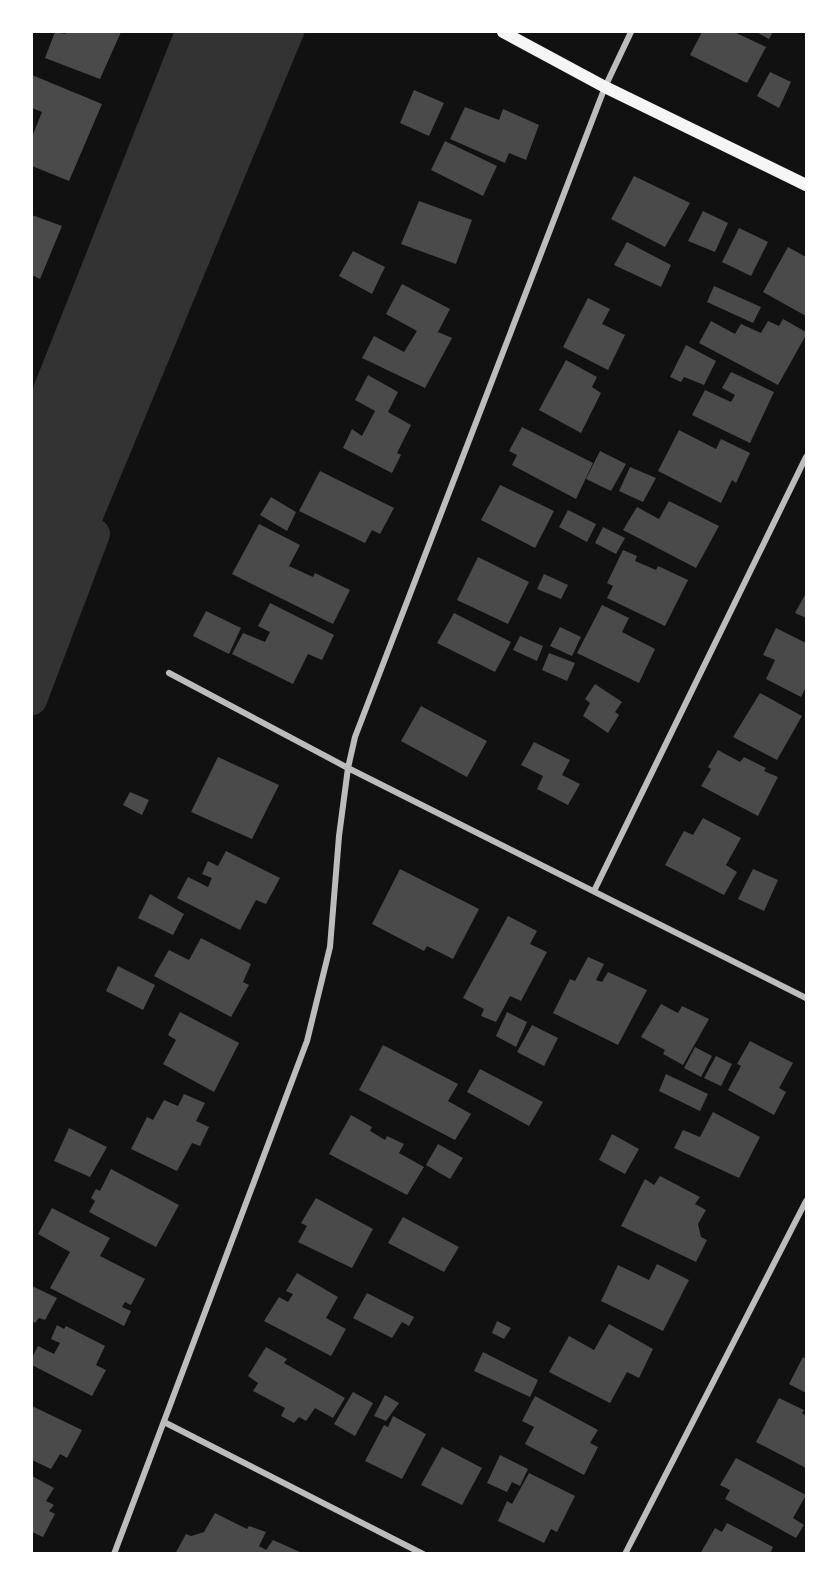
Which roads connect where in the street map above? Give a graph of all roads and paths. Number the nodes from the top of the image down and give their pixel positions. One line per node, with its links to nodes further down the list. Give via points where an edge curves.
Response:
1 (503, 32): 3 (main road)
2 (631, 32): 3 (street)
3 (605, 87): 4 (main road); 7 (street, via 355,737)
4 (807, 185)
5 (807, 457): 8 (street)
6 (169, 673): 7 (street)
7 (348, 768): 8 (street); 11 (street, via 330,947 307,1041)
8 (594, 891): 9 (street)
9 (807, 998)
10 (807, 1201): 14 (street)
11 (164, 1422): 12 (street); 13 (street)
12 (114, 1554)
13 (423, 1554)
14 (625, 1554)

